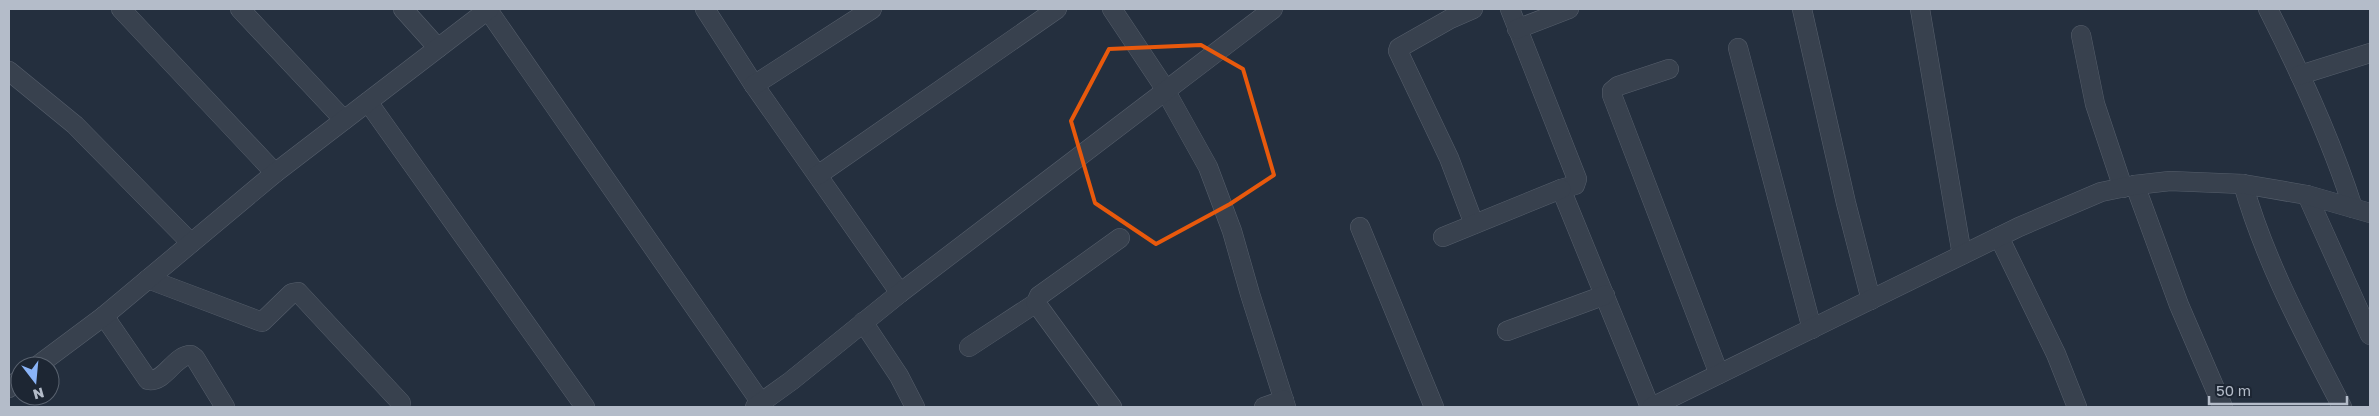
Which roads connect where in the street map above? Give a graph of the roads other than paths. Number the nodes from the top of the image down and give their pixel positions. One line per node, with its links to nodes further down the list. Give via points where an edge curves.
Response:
1 (121, 9): 28 (street)
2 (240, 9): 27 (street)
3 (403, 9): 18 (street)
4 (489, 9): 18 (street); 58 (street)
5 (705, 9): 24 (street)
6 (872, 9): 24 (street)
7 (1056, 9): 29 (street)
8 (1112, 9): 25 (street)
9 (1273, 9): 25 (street)
10 (1473, 9): 35 (street, via 1450,19 1398,51 1449,158)
11 (1510, 9): 16 (street)
12 (1569, 9): 16 (street)
13 (1802, 9): 43 (street)
14 (1920, 9): 41 (street)
15 (2268, 9): 23 (street)
16 (1517, 30): 32 (street, via 1577,180 1575,186)
17 (2081, 35): 30 (street, via 2095,104)
18 (438, 48): 26 (street)
19 (1738, 48): 48 (street)
20 (2370, 53): 23 (street)
21 (1669, 69): 54 (street, via 1618,86 1612,95)
22 (9, 71): 40 (street, via 75,125)
23 (2300, 75): 34 (street)
24 (754, 85): 29 (street)
25 (1165, 90): 44 (street); 57 (street, via 1220,195)
26 (368, 102): 27 (street); 60 (street)
27 (344, 120): 28 (street)
28 (275, 173): 40 (street)
29 (818, 175): 44 (street)
30 (2124, 179): 31 (street); 38 (street); 66 (street)
31 (2243, 184): 33 (street); 67 (street, via 2270,265)
32 (1561, 189): 35 (street); 45 (street)
33 (2307, 195): 34 (street); 51 (street)
34 (2355, 202)
35 (1474, 224): 37 (street)
36 (1360, 227): 64 (street)
37 (1443, 237)
38 (1999, 237): 41 (street); 65 (street, via 2056,354)
39 (1120, 238): 46 (street, via 1039,296)
40 (191, 243): 42 (street)
41 (1960, 246): 43 (street)
42 (148, 279): 47 (street); 56 (street, via 262,322 292,293 298,292)
43 (1869, 291): 48 (street)
44 (900, 293): 49 (street)
45 (1605, 295): 50 (street); 55 (street)
46 (1036, 302): 52 (street); 62 (street)
47 (104, 316): 53 (street); 59 (street, via 148,380 155,379 183,357 191,355)
48 (1810, 321): 54 (street)
49 (864, 322): 58 (street); 61 (street)
50 (1507, 331)
51 (2370, 335)
52 (969, 347)
53 (50, 356)
54 (1716, 364): 55 (street)
55 (1648, 402)
56 (401, 403)
57 (1285, 403): 63 (street)
58 (760, 406)
59 (226, 407)
60 (585, 407)
61 (915, 407)
62 (1112, 407)
63 (1264, 407)
64 (1434, 407)
65 (2077, 407)
66 (2223, 407)
67 (2342, 407)

